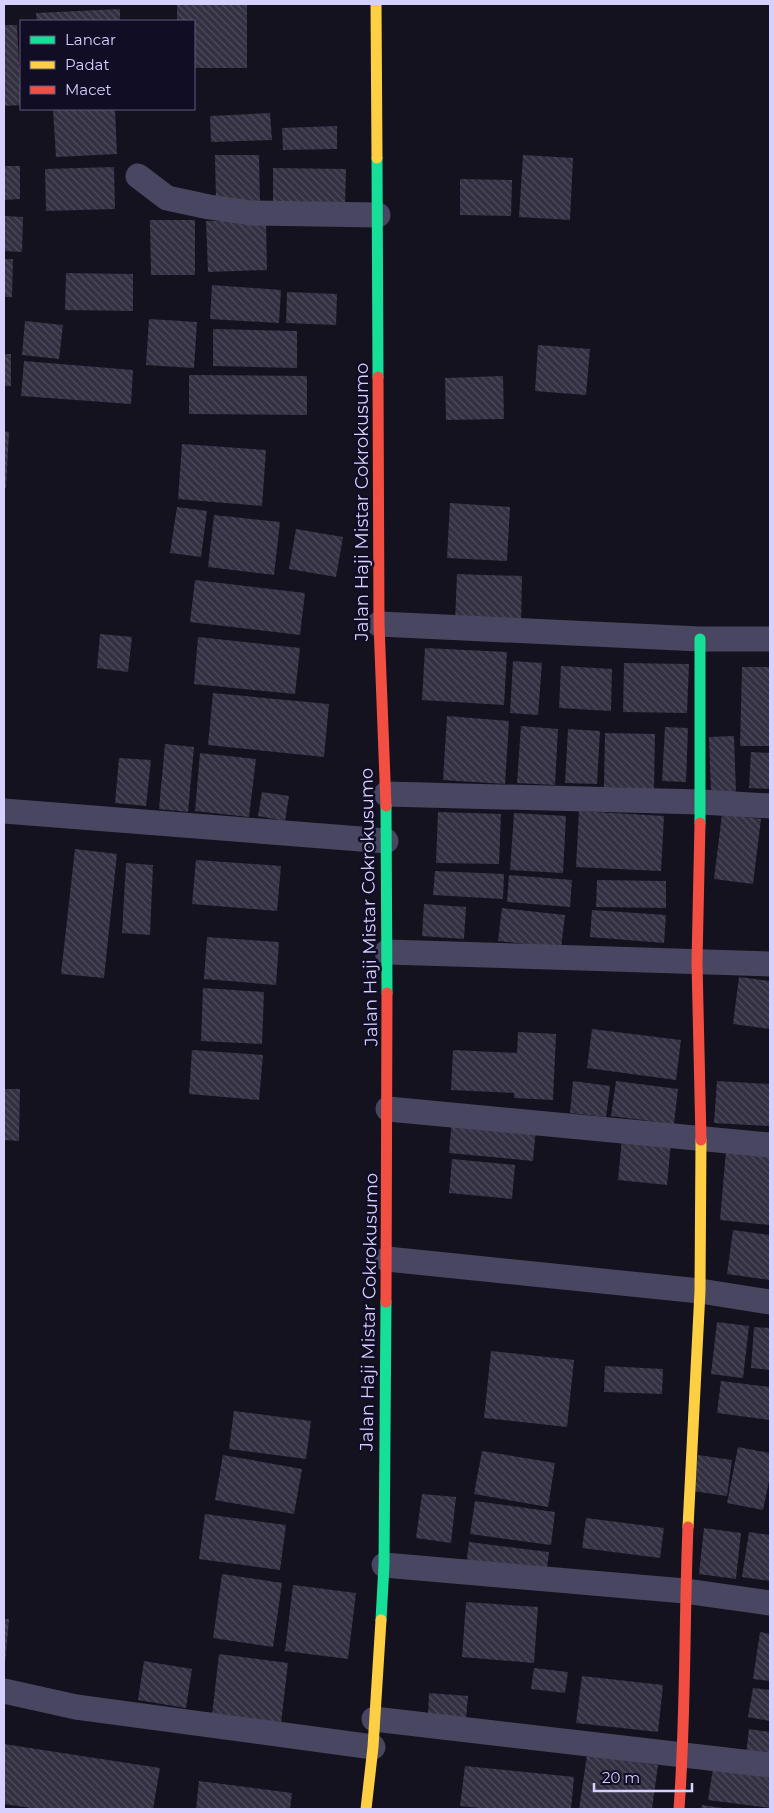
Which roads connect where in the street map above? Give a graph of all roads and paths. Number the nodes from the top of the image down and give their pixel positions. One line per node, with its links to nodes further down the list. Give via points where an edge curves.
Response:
1 (376, 4): 3 (main road, Jalan Haji Mistar Cokrokusumo)
2 (138, 176): 3 (street, via 167,198 209,207 251,212)
3 (378, 215): 4 (main road, Jalan Haji Mistar Cokrokusumo)
4 (379, 624): 5 (street); 7 (main road, Jalan Haji Mistar Cokrokusumo)
5 (700, 639): 6 (street); 8 (main road)
6 (770, 639)
7 (386, 794): 8 (street); 11 (main road, Jalan Haji Mistar Cokrokusumo)
8 (701, 802): 9 (street); 13 (main road)
9 (770, 806)
10 (4, 811): 11 (street)
11 (386, 841): 12 (main road, Jalan Haji Mistar Cokrokusumo)
12 (388, 952): 13 (street); 15 (main road, Jalan Haji Mistar Cokrokusumo)
13 (698, 962): 14 (street); 16 (main road)
14 (770, 964)
15 (388, 1109): 16 (street); 18 (main road, Jalan Haji Mistar Cokrokusumo)
16 (701, 1137): 17 (street); 19 (main road)
17 (770, 1145)
18 (387, 1259): 19 (street); 21 (main road, Jalan Haji Mistar Cokrokusumo)
19 (700, 1291): 20 (street); 22 (main road)
20 (770, 1302)
21 (384, 1565): 22 (street); 25 (main road, Jalan Haji Mistar Cokrokusumo)
22 (685, 1591): 23 (street); 27 (main road)
23 (770, 1603)
24 (4, 1691): 26 (street, via 76,1707)
25 (374, 1719): 26 (main road, Jalan Haji Mistar Cokrokusumo); 27 (street)
26 (373, 1747): 29 (main road, Jalan Haji Mistar Cokrokusumo)
27 (683, 1756): 28 (street); 30 (main road)
28 (770, 1766)
29 (366, 1809)
30 (679, 1809)

